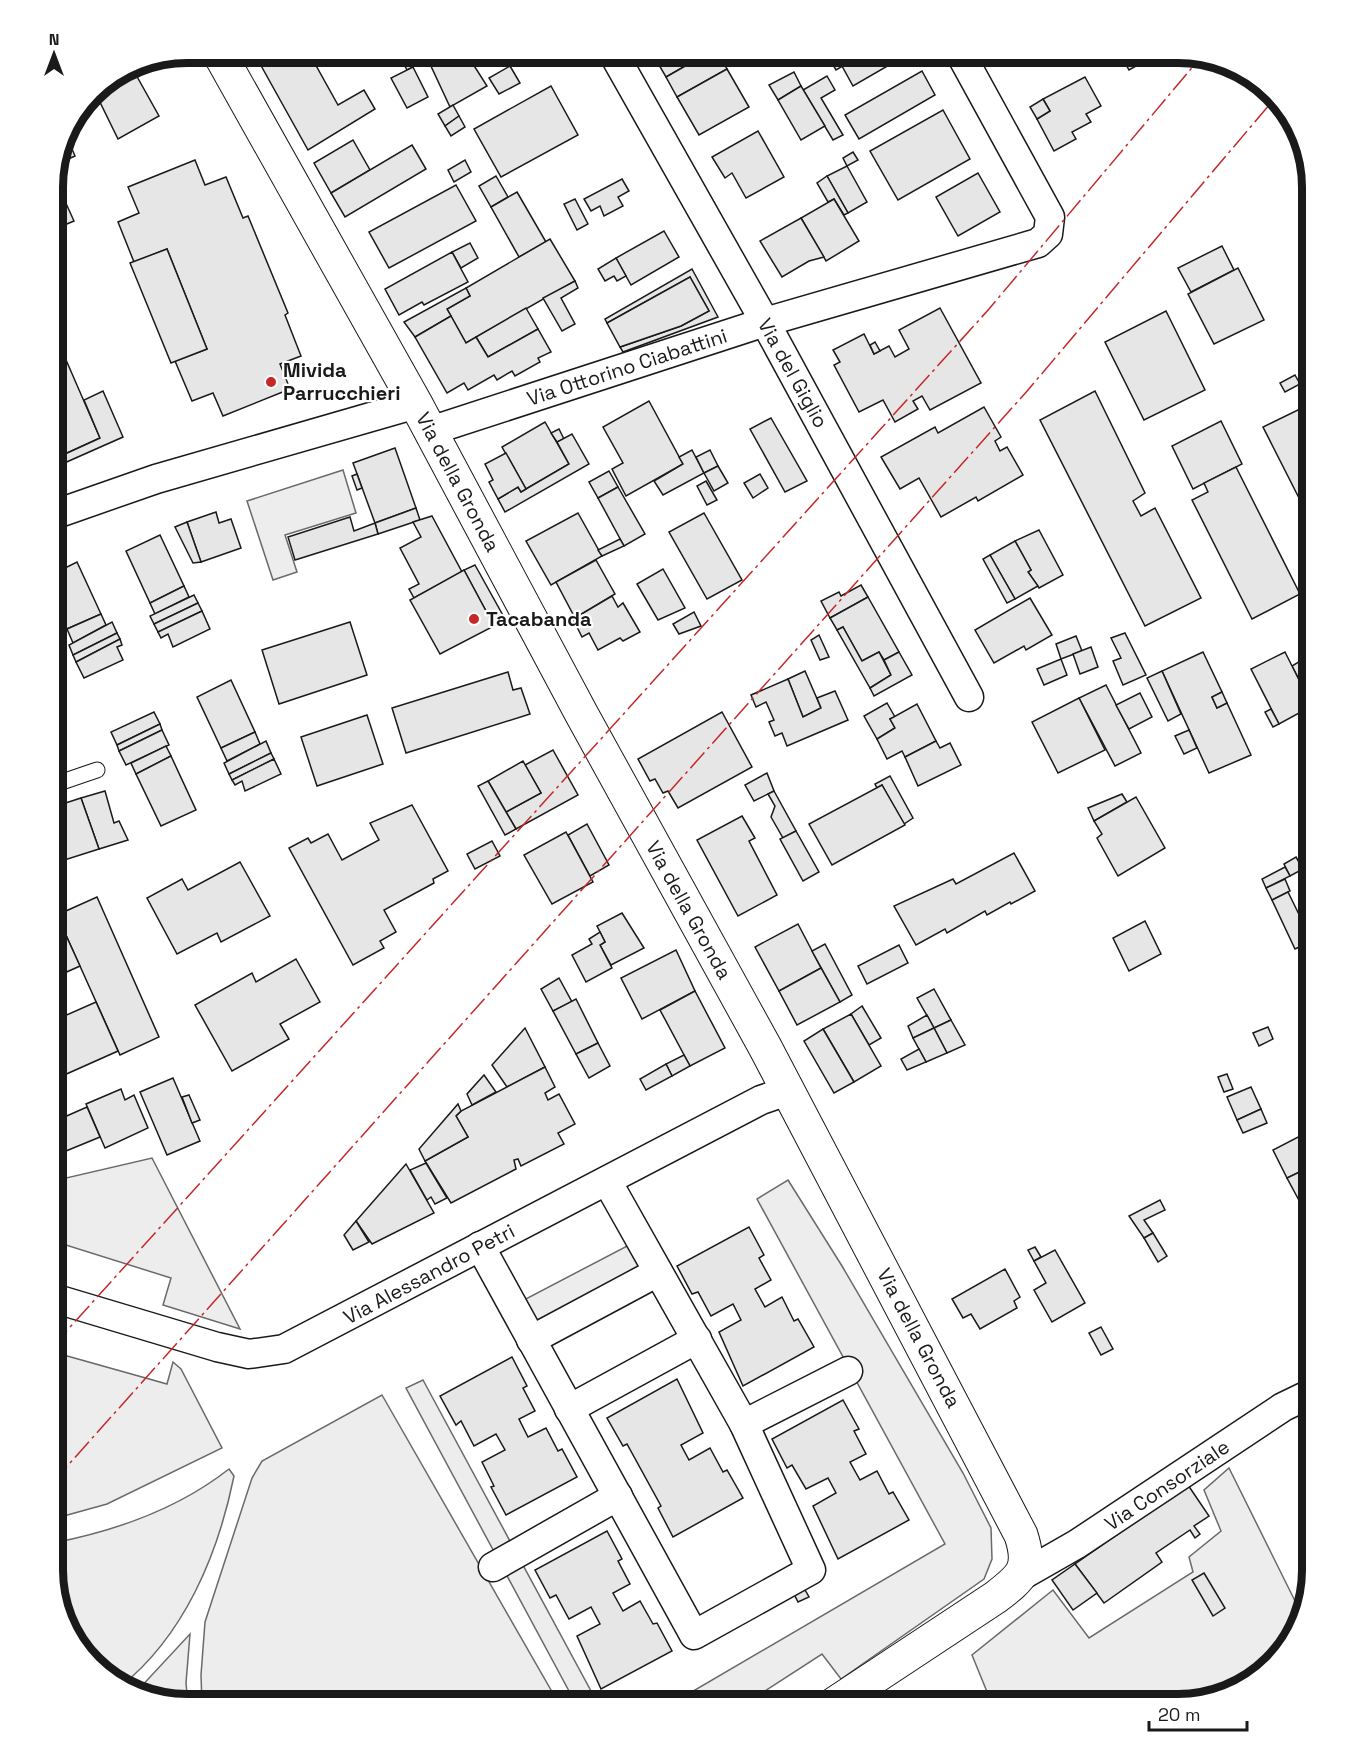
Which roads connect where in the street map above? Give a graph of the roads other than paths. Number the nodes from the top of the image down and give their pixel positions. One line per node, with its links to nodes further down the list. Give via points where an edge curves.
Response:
1 (225, 63): 5 (street, Via della Gronda)
2 (619, 63): 4 (street, Via del Giglio)
3 (965, 63): 4 (street, Via Ottorino Ciabattini, via 1050,217 1048,234 1030,246)
4 (765, 322): 5 (street, Via Ottorino Ciabattini); 7 (street, Via del Giglio)
5 (423, 418): 6 (street, Via Ottorino Ciabattini, via 156,478); 10 (street, Via della Gronda)
6 (63, 511)
7 (969, 697)
8 (97, 770): 9 (lane)
9 (63, 782)
10 (787, 1091): 11 (street, Via Alessandro Petri, via 761,1100); 23 (street, Via della Gronda, via 1021,1535 1027,1562)
11 (607, 1181): 12 (street, Via Alessandro Petri); 13 (street)
12 (480, 1246): 14 (street, Via Alessandro Petri, via 295,1344 260,1353 217,1347); 16 (street)
13 (658, 1272): 15 (street); 16 (street)
14 (63, 1301)
15 (697, 1339): 19 (street); 20 (street)
16 (531, 1340): 19 (street)
17 (848, 1371): 20 (street)
18 (1302, 1398): 23 (street, Via Consorziale)
19 (569, 1409): 21 (street)
20 (744, 1424): 21 (street, via 811,1570 801,1576 694,1635)
21 (618, 1496): 22 (street)
22 (493, 1567)
23 (1021, 1576): 24 (street, via 996,1597)
24 (849, 1694)

